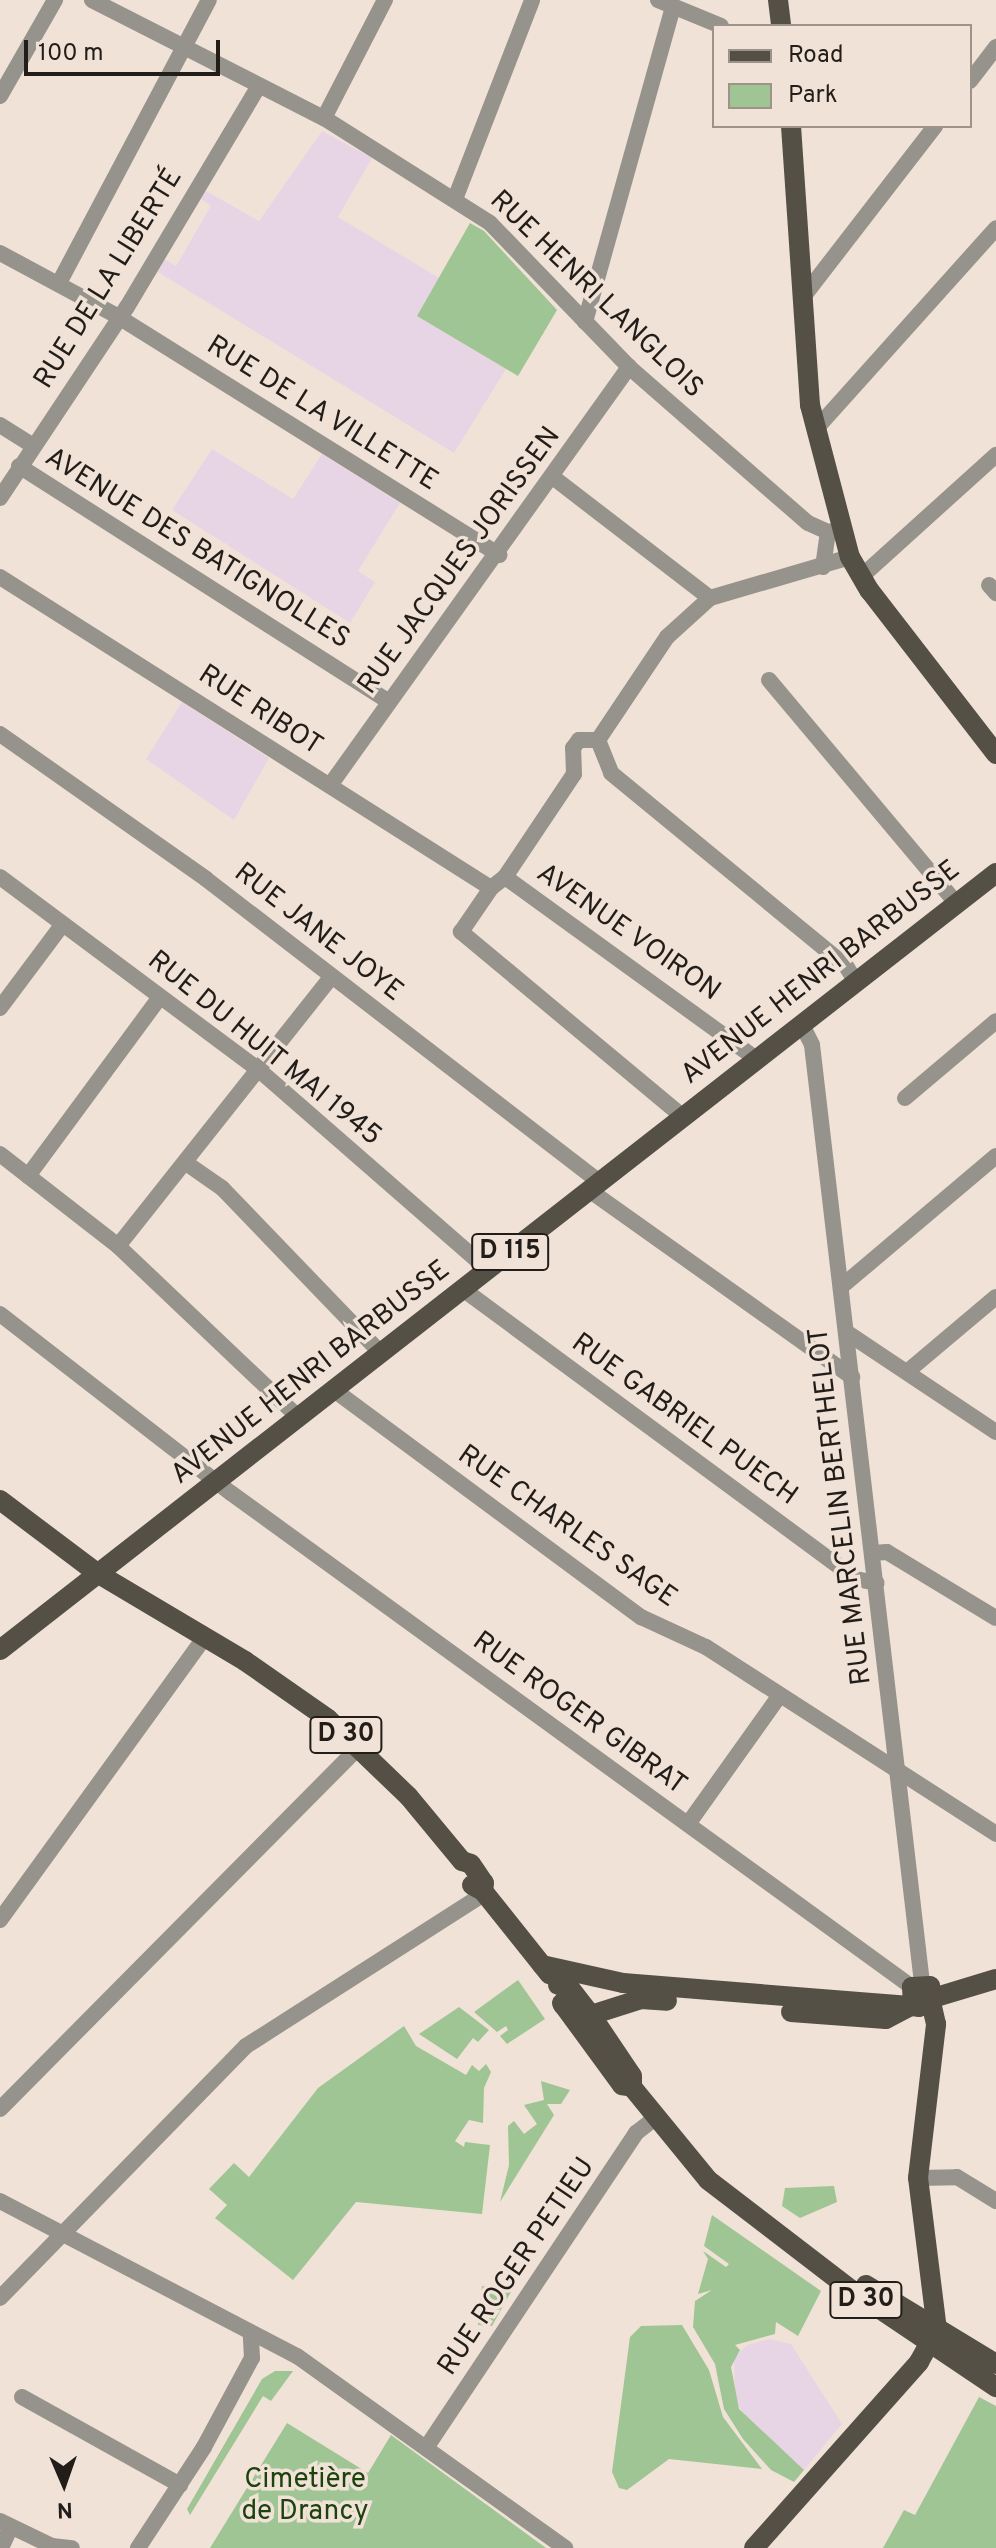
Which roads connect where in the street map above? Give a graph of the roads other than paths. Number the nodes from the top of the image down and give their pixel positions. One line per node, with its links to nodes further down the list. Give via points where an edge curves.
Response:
1 (55, 0): 14 (street)
2 (92, 0): 10 (street, RUE HENRI LANGLOIS)
3 (209, 0): 10 (street)
4 (385, 0): 15 (street)
5 (532, 0): 18 (street)
6 (778, 0): 9 (main road)
7 (666, 3): 8 (street); 24 (street)
8 (716, 24)
9 (781, 24)
10 (183, 46): 13 (street, RUE HENRI LANGLOIS); 21 (street)
11 (996, 47): 12 (street)
12 (972, 78)
13 (259, 86): 15 (street, RUE HENRI LANGLOIS); 23 (street, RUE DE LA LIBERTÉ)
14 (0, 96)
15 (324, 118): 18 (street, RUE HENRI LANGLOIS)
16 (791, 128): 22 (main road)
17 (933, 128): 22 (street)
18 (455, 199): 24 (street, RUE HENRI LANGLOIS, via 490,223)
19 (996, 228): 27 (street)
20 (0, 253): 21 (street, RUE DE LA VILLETTE)
21 (59, 283): 23 (street, RUE DE LA VILLETTE)
22 (803, 297): 27 (main road)
23 (117, 316): 28 (street, RUE DE LA LIBERTÉ); 34 (street, RUE DE LA VILLETTE)
24 (585, 322): 25 (street, RUE HENRI LANGLOIS)
25 (629, 367): 31 (street, RUE JACQUES JORISSEN); 33 (street, RUE HENRI LANGLOIS, via 808,523)
26 (0, 425): 28 (street)
27 (815, 430): 33 (main road)
28 (33, 446): 30 (street, RUE DE LA LIBERTÉ)
29 (996, 455): 37 (street)
30 (19, 466): 32 (street, RUE DE LA LIBERTÉ); 41 (street, AVENUE DES BATIGNOLLES)
31 (554, 478): 34 (street, RUE JACQUES JORISSEN); 39 (street)
32 (0, 498)
33 (835, 530): 35 (main road); 36 (street)
34 (499, 555): 41 (street, RUE JACQUES JORISSEN)
35 (850, 557): 36 (street); 37 (main road)
36 (823, 567): 39 (street)
37 (862, 576): 44 (main road)
38 (0, 577): 45 (street, RUE RIBOT)
39 (710, 598): 43 (street, via 667,637)
40 (769, 680): 50 (street)
41 (389, 702): 45 (street, RUE JACQUES JORISSEN)
42 (0, 734): 52 (street, RUE JANE JOYE, via 206,879)
43 (598, 740): 48 (street, via 579,740 573,748 574,774); 53 (street, via 611,773 846,966)
44 (996, 754)
45 (331, 784): 49 (street, RUE RIBOT)
46 (996, 873): 50 (main road, AVENUE HENRI BARBUSSE / D 115)
47 (0, 877): 51 (street, RUE DU HUIT MAI 1945)
48 (505, 877): 49 (street); 58 (street, AVENUE VOIRON)
49 (491, 888): 61 (street, via 461,932)
50 (957, 904): 53 (main road, AVENUE HENRI BARBUSSE / D 115)
51 (62, 925): 54 (street, RUE DU HUIT MAI 1945); 55 (street)
52 (331, 977): 59 (street); 66 (street, RUE JANE JOYE)
53 (856, 982): 57 (main road, AVENUE HENRI BARBUSSE / D 115)
54 (160, 997): 59 (street, RUE DU HUIT MAI 1945); 65 (street)
55 (0, 1008)
56 (996, 1021): 60 (street)
57 (802, 1025): 58 (main road, AVENUE HENRI BARBUSSE / D 115); 69 (street, RUE MARCELIN BERTHELOT, via 812,1045)
58 (758, 1060): 61 (main road, AVENUE HENRI BARBUSSE / D 115)
59 (259, 1070): 64 (street); 68 (street, RUE DU HUIT MAI 1945)
60 (905, 1098)
61 (682, 1116): 66 (main road, AVENUE HENRI BARBUSSE / D 115)
62 (0, 1154): 65 (street)
63 (996, 1156): 69 (street)
64 (186, 1163): 67 (street); 74 (street, via 222,1188)
65 (28, 1176): 67 (street)
66 (594, 1186): 68 (main road, AVENUE HENRI BARBUSSE / D 115); 76 (street, RUE JANE JOYE)
67 (118, 1246): 78 (street)
68 (488, 1270): 70 (main road, AVENUE HENRI BARBUSSE / D 115)
69 (841, 1287): 73 (street, RUE MARCELIN BERTHELOT)
70 (464, 1290): 74 (main road, AVENUE HENRI BARBUSSE / D 115); 84 (street, RUE GABRIEL PUECH, via 856,1579)
71 (996, 1297): 75 (street)
72 (0, 1314): 80 (street, RUE ROGER GIBRAT)
73 (846, 1332): 75 (street); 76 (street, RUE MARCELIN BERTHELOT)
74 (381, 1353): 77 (main road, AVENUE HENRI BARBUSSE / D 115)
75 (908, 1371): 79 (street)
76 (852, 1377): 82 (street, RUE MARCELIN BERTHELOT)
77 (334, 1390): 78 (main road, AVENUE HENRI BARBUSSE / D 115); 88 (street, RUE CHARLES SAGE, via 641,1617 706,1647)
78 (298, 1417): 80 (main road, AVENUE HENRI BARBUSSE / D 115)
79 (996, 1432)
80 (218, 1480): 83 (main road, AVENUE HENRI BARBUSSE / D 115); 91 (street, RUE ROGER GIBRAT)
81 (4, 1508): 83 (main road, D 30)
82 (873, 1553): 84 (street, RUE MARCELIN BERTHELOT); 85 (street, via 887,1552)
83 (97, 1573): 86 (main road, D 30); 87 (main road, AVENUE HENRI BARBUSSE / D 115)
84 (877, 1583): 90 (street, RUE MARCELIN BERTHELOT)
85 (996, 1618)
86 (205, 1637): 89 (main road, D 30, via 284,1686); 94 (street)
87 (0, 1650)
88 (780, 1695): 90 (street, RUE CHARLES SAGE); 91 (street)
89 (359, 1747): 93 (main road, D 30, via 462,1861 471,1864); 106 (street)
90 (900, 1773): 92 (street, RUE CHARLES SAGE); 99 (street, RUE MARCELIN BERTHELOT)
91 (688, 1824): 99 (street, RUE ROGER GIBRAT)
92 (996, 1834)
93 (484, 1892): 95 (main road, D 30); 111 (street, via 246,2046)
94 (0, 1920)
95 (542, 1965): 97 (main road); 98 (main road, D 30)
96 (995, 1981): 99 (main road)
97 (623, 1983): 99 (main road); 102 (main road)
98 (558, 1985): 100 (main road, D 30); 102 (main road, D 30, via 569,1987)
99 (922, 1995): 101 (main road, via 886,2019 641,1999); 108 (main road, via 936,2024)
100 (563, 2005): 102 (main road); 103 (main road, D 30)
101 (623, 2006): 102 (main road); 104 (main road)
102 (591, 2015): 103 (main road); 104 (main road, D 30)
103 (588, 2042): 105 (main road, D 30, via 622,2085)
104 (612, 2044): 105 (main road, D 30, via 632,2076)
105 (632, 2087): 107 (main road, D 30)
106 (0, 2109)
107 (655, 2118): 114 (main road, D 30, via 708,2180); 120 (street, RUE ROGER PETIEU, via 636,2133)
108 (918, 2178): 110 (street, via 957,2177); 114 (main road)
109 (0, 2201): 111 (street)
110 (996, 2201)
111 (63, 2235): 112 (street); 113 (street)
112 (0, 2298)
113 (251, 2336): 115 (street, via 267,2338); 116 (street)
114 (933, 2338): 117 (main road, D 30); 118 (main road, D 30); 127 (main road)
115 (282, 2350): 116 (street); 120 (street)
116 (252, 2358): 121 (street)
117 (996, 2364)
118 (996, 2387)
119 (22, 2397): 121 (street)
120 (426, 2448): 126 (street)
121 (180, 2485): 125 (street)
122 (6, 2524): 123 (street); 124 (street, via 52,2546)
123 (1, 2548)
124 (72, 2548)
125 (138, 2548)
126 (565, 2548)
127 (754, 2548)

